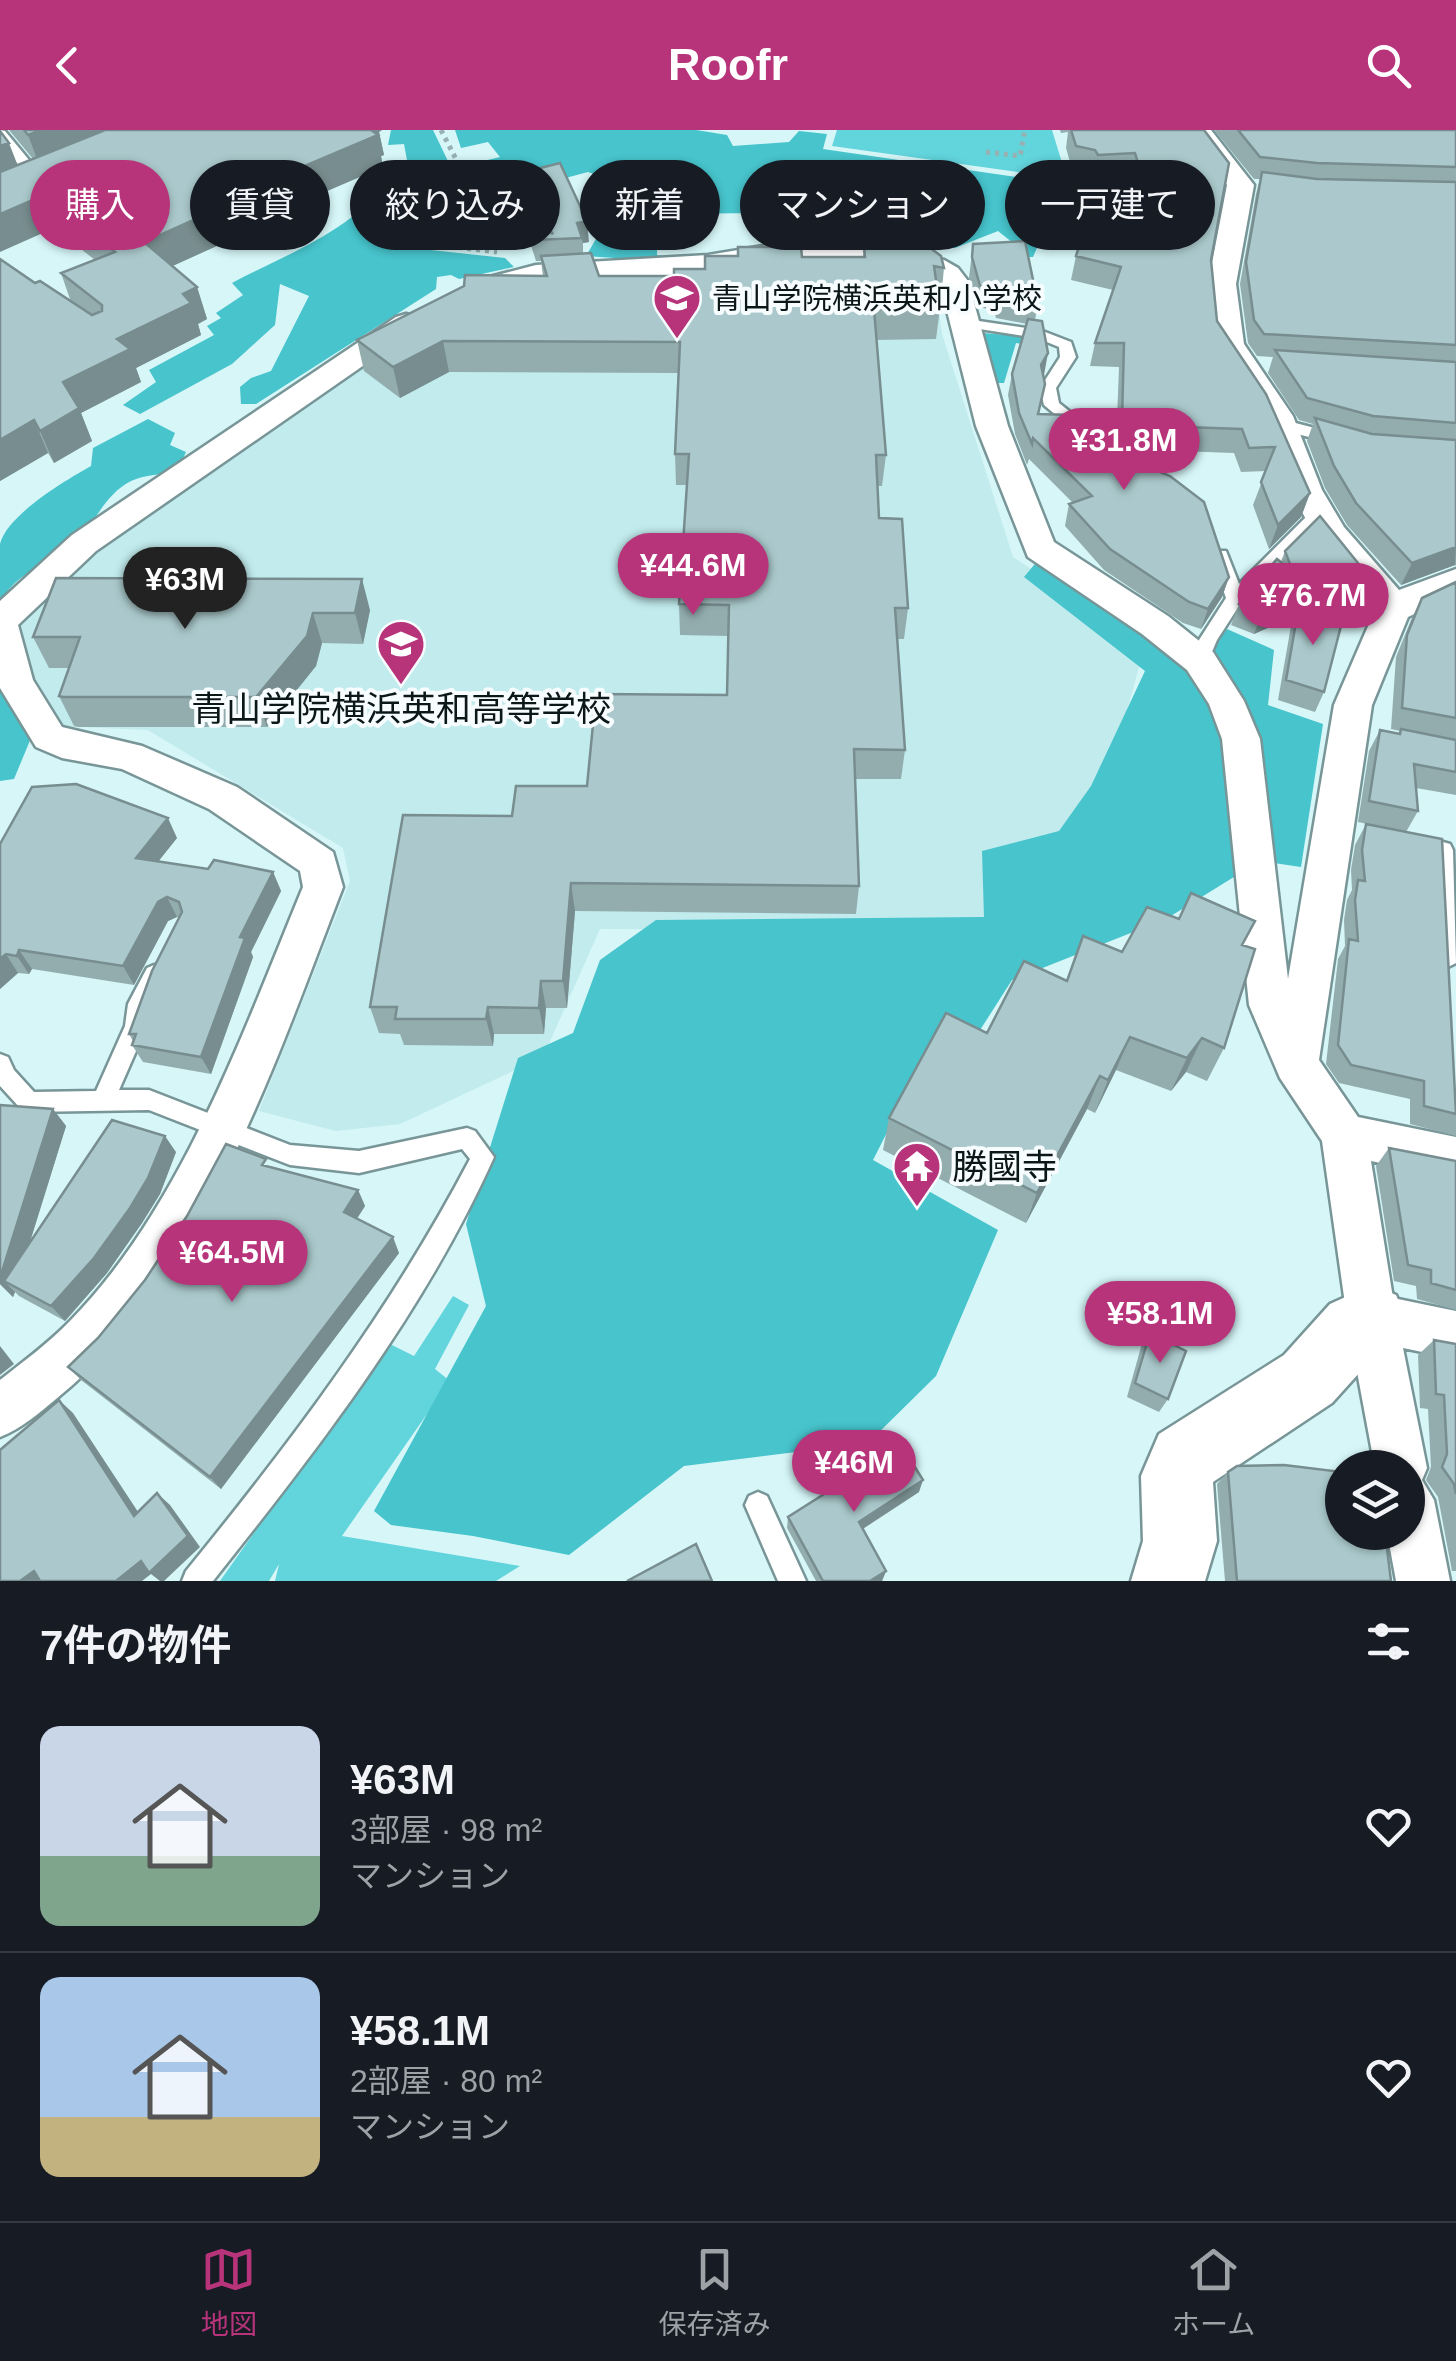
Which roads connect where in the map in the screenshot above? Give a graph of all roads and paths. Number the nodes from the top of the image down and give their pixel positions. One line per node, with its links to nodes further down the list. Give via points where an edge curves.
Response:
1 (440, 130): 9 (path, via 473,192 420,223 438,244 510,254)
2 (1026, 130): 5 (path, via 1020,156)
3 (1198, 130): 11 (street, via 1250,186 1222,284 1230,344 1250,364)
4 (0, 134): 6 (lane)
5 (986, 152)
6 (30, 161)
7 (30, 185): 8 (street)
8 (13, 192)
9 (536, 274): 10 (street, via 708,264 786,250 876,252 948,274); 19 (street, via 441,303 84,542)
10 (965, 324): 13 (lane, via 1040,334 1066,345 1068,358 1048,388 1052,405); 20 (street, via 992,426 1040,550)
11 (1280, 424): 12 (lane); 14 (street)
12 (1346, 442)
13 (1154, 483)
14 (1319, 514): 17 (lane); 18 (street)
15 (1213, 535): 17 (lane)
16 (1456, 581): 18 (street)
17 (1236, 600): 20 (lane)
18 (1392, 610): 24 (street, via 1353,705 1357,733 1342,831)
19 (0, 623): 27 (street, via 15,682 50,737 128,756 223,798 318,862 323,887)
20 (1200, 661): 24 (street, via 1241,739 1270,1005)
21 (1441, 850): 23 (lane)
22 (162, 959): 26 (lane)
23 (1449, 981)
24 (1296, 1064): 28 (street)
25 (2, 1075): 26 (lane, via 29,1102)
26 (103, 1100): 27 (lane, via 149,1100)
27 (224, 1130): 32 (street, via 167,1231 96,1330); 36 (lane, via 290,1154 359,1162 467,1138 484,1157 424,1271)
28 (1344, 1135): 29 (street); 30 (street)
29 (1456, 1158)
30 (1372, 1318): 31 (street); 33 (street); 38 (street, via 1354,1328 1308,1379 1184,1460 1176,1476 1180,1541)
31 (1456, 1336)
32 (0, 1412)
33 (1398, 1450)
34 (758, 1505): 37 (lane)
35 (1418, 1550): 39 (street)
36 (196, 1581)
37 (792, 1581)
38 (1168, 1581)
39 (1424, 1581)

